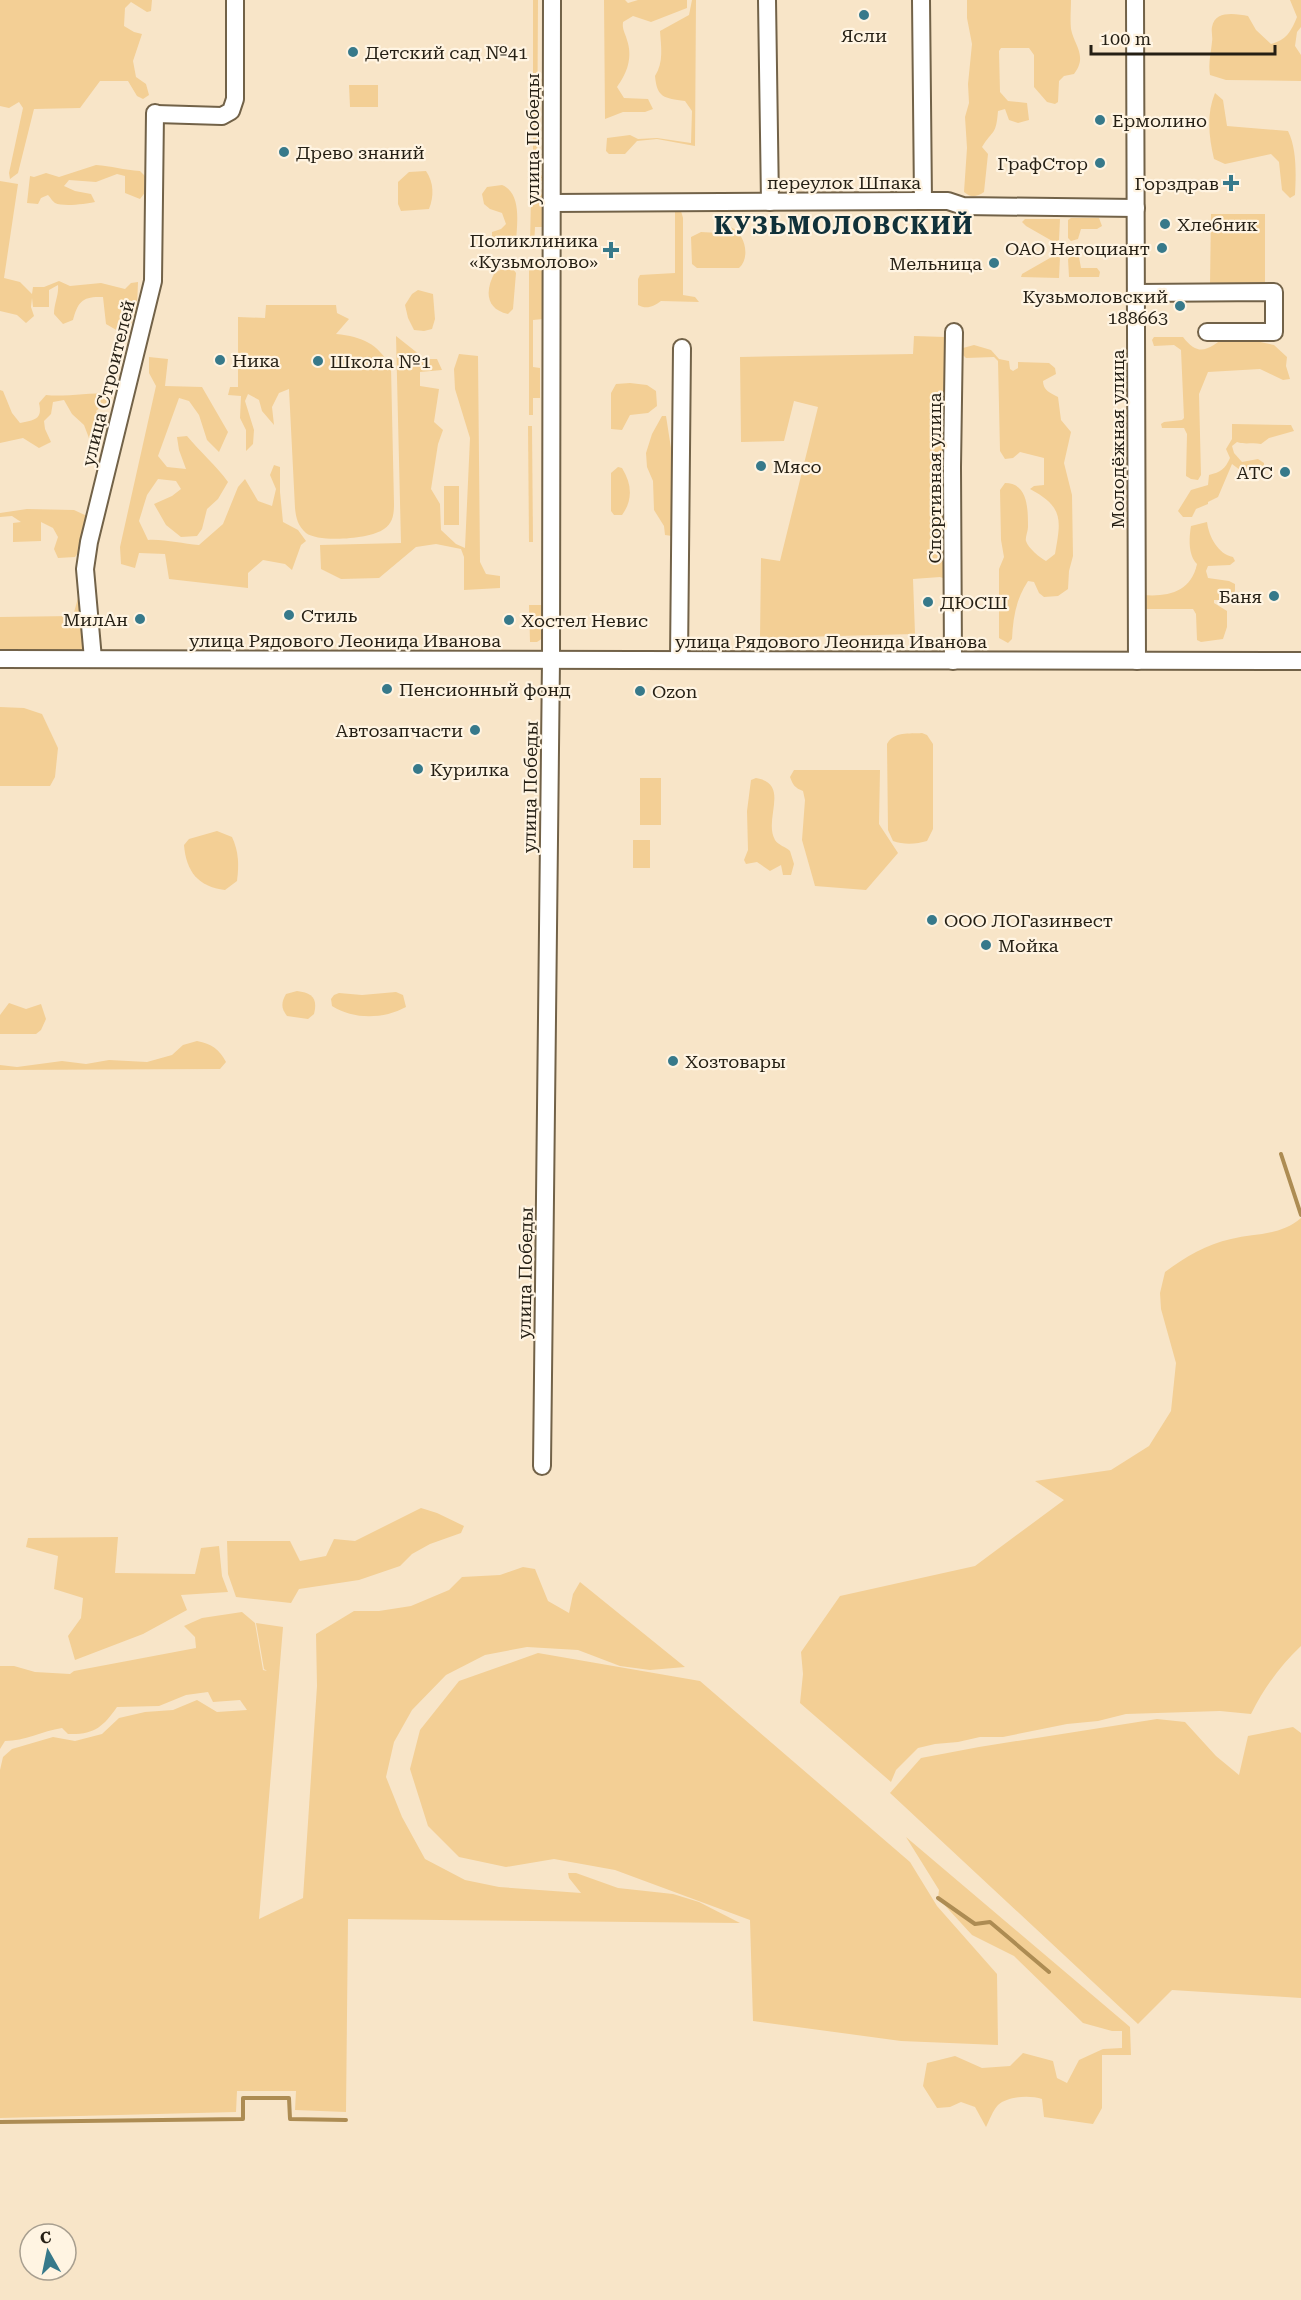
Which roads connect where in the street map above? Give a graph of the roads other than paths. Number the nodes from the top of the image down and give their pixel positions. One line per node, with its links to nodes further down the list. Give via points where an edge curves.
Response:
1 (235, 0): 15 (street, улица Строителей, via 235,99 231,111 222,116 156,114 153,281 85,569)
2 (552, 0): 8 (street, улица Победы)
3 (767, 0): 7 (street)
4 (921, 0): 6 (street)
5 (1135, 0): 9 (street, Молодёжная улица)
6 (923, 201): 7 (street, переулок Шпака); 9 (street, переулок Шпака, via 948,201 963,206)
7 (770, 202): 8 (street, переулок Шпака)
8 (552, 203): 16 (street, улица Победы)
9 (1136, 207): 10 (street, Молодёжная улица)
10 (1136, 293): 12 (street, via 1274,292 1274,332); 19 (street, Молодёжная улица)
11 (954, 332): 18 (street, Спортивная улица)
12 (1207, 332)
13 (682, 348): 17 (street)
14 (0, 659): 15 (street, улица Рядового Леонида Иванова)
15 (93, 659): 16 (street, улица Рядового Леонида Иванова)
16 (551, 660): 17 (street, улица Рядового Леонида Иванова); 21 (street, улица Победы)
17 (679, 660): 18 (street, улица Рядового Леонида Иванова)
18 (953, 661): 19 (street, улица Рядового Леонида Иванова)
19 (1137, 661): 20 (street, улица Рядового Леонида Иванова)
20 (1301, 661)
21 (542, 1466)

